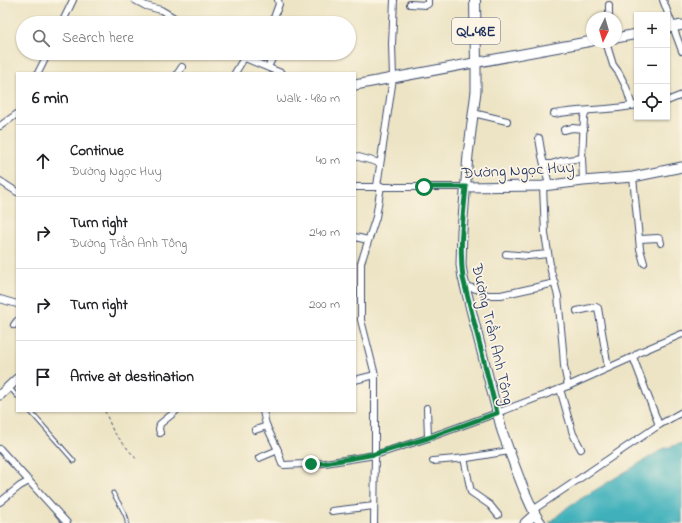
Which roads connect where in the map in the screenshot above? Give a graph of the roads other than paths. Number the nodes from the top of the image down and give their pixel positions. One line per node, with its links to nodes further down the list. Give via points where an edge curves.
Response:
1 (73, 0): 11 (street)
2 (135, 0): 12 (street)
3 (278, 0): 13 (street)
4 (394, 0): 31 (street)
5 (428, 0): 8 (street, via 426,5)
6 (475, 0): 24 (main road, Đường Trần Anh Tông / QL.48E)
7 (663, 0): 14 (street)
8 (410, 4)
9 (609, 5): 10 (street)
10 (610, 12)
11 (65, 16)
12 (172, 16)
13 (275, 16)
14 (674, 27): 19 (street)
15 (634, 35): 16 (main road)
16 (622, 37)
17 (586, 42): 24 (main road)
18 (608, 48): 35 (street, via 613,65)
19 (682, 51)
20 (44, 60): 27 (street)
21 (243, 60): 29 (street)
22 (249, 60): 26 (street)
23 (272, 60): 26 (street)
24 (476, 63): 31 (main road); 38 (main road, Đường Trần Anh Tông)
25 (182, 67): 28 (street)
26 (268, 67): 30 (street)
27 (38, 72)
28 (179, 72)
29 (237, 72)
30 (279, 72)
31 (393, 78): 32 (main road); 48 (street)
32 (356, 85)
33 (682, 95): 34 (street)
34 (670, 100)
35 (634, 104)
36 (634, 106): 37 (street)
37 (586, 111): 39 (street); 43 (street)
38 (473, 113): 41 (street); 57 (main road, Đường Trần Anh Tông)
39 (554, 114)
40 (16, 115): 42 (street)
41 (507, 121)
42 (0, 126)
43 (584, 129): 44 (street); 47 (street)
44 (564, 130)
45 (539, 138): 49 (street)
46 (356, 156): 48 (street)
47 (582, 158): 49 (street); 53 (street)
48 (380, 163): 55 (street)
49 (544, 164): 56 (street)
50 (682, 167): 51 (main road, Đường Ngọc Huy)
51 (633, 176): 53 (main road, Đường Ngọc Huy); 60 (street)
52 (0, 181): 58 (street)
53 (583, 181): 56 (main road, Đường Ngọc Huy)
54 (356, 186): 55 (street, Đường Ngọc Huy)
55 (379, 186): 57 (street, Đường Ngọc Huy); 61 (street, via 376,217)
56 (546, 186): 57 (main road, Đường Ngọc Huy); 64 (street, via 545,234)
57 (466, 187): 67 (main road, Đường Trần Anh Tông, via 461,250)
58 (16, 191)
59 (356, 237): 61 (street)
60 (640, 238): 62 (street, via 658,238); 65 (street)
61 (368, 240): 74 (street, via 361,263 361,320)
62 (661, 243)
63 (506, 254): 64 (street)
64 (548, 254): 66 (street)
65 (644, 262)
66 (555, 283): 67 (street, via 501,295 487,295 477,289); 77 (street)
67 (465, 287): 87 (main road, Đường Trần Anh Tông)
68 (0, 299): 69 (street)
69 (16, 304)
70 (577, 311): 73 (street, via 598,308)
71 (682, 334): 72 (street)
72 (633, 357): 73 (street); 88 (street)
73 (608, 368): 77 (street)
74 (375, 375): 76 (street); 97 (street)
75 (16, 380): 78 (main road)
76 (356, 380)
77 (568, 386): 79 (street)
78 (9, 387): 80 (main road); 81 (lane)
79 (560, 389): 87 (street); 94 (street, via 573,434)
80 (0, 394)
81 (16, 395)
82 (427, 408): 92 (street)
83 (31, 412): 100 (lane)
84 (175, 412): 91 (street, via 160,424)
85 (263, 412): 89 (street)
86 (682, 412): 88 (street)
87 (497, 413): 92 (street); 96 (main road, Đường Trần Anh Tông)
88 (659, 425): 108 (street)
89 (266, 426): 90 (street); 95 (street)
90 (255, 430)
91 (160, 433)
92 (428, 438): 97 (street)
93 (0, 448): 102 (street)
94 (581, 449)
95 (278, 450): 97 (street, via 284,465 325,463); 98 (street)
96 (509, 451): 99 (street); 108 (main road, Đường Trần Anh Tông)
97 (375, 454): 105 (street)
98 (259, 458)
99 (464, 458): 101 (street); 107 (street, via 471,492 490,505)
100 (74, 461)
101 (433, 461)
102 (29, 481): 104 (street); 109 (street)
103 (113, 493): 111 (lane, via 126,516)
104 (0, 502)
105 (374, 506): 106 (street); 112 (street)
106 (332, 511)
107 (498, 515)
108 (536, 516): 113 (main road)
109 (65, 521): 110 (street)
110 (58, 523)
111 (127, 523)
112 (374, 523)
113 (525, 523)

